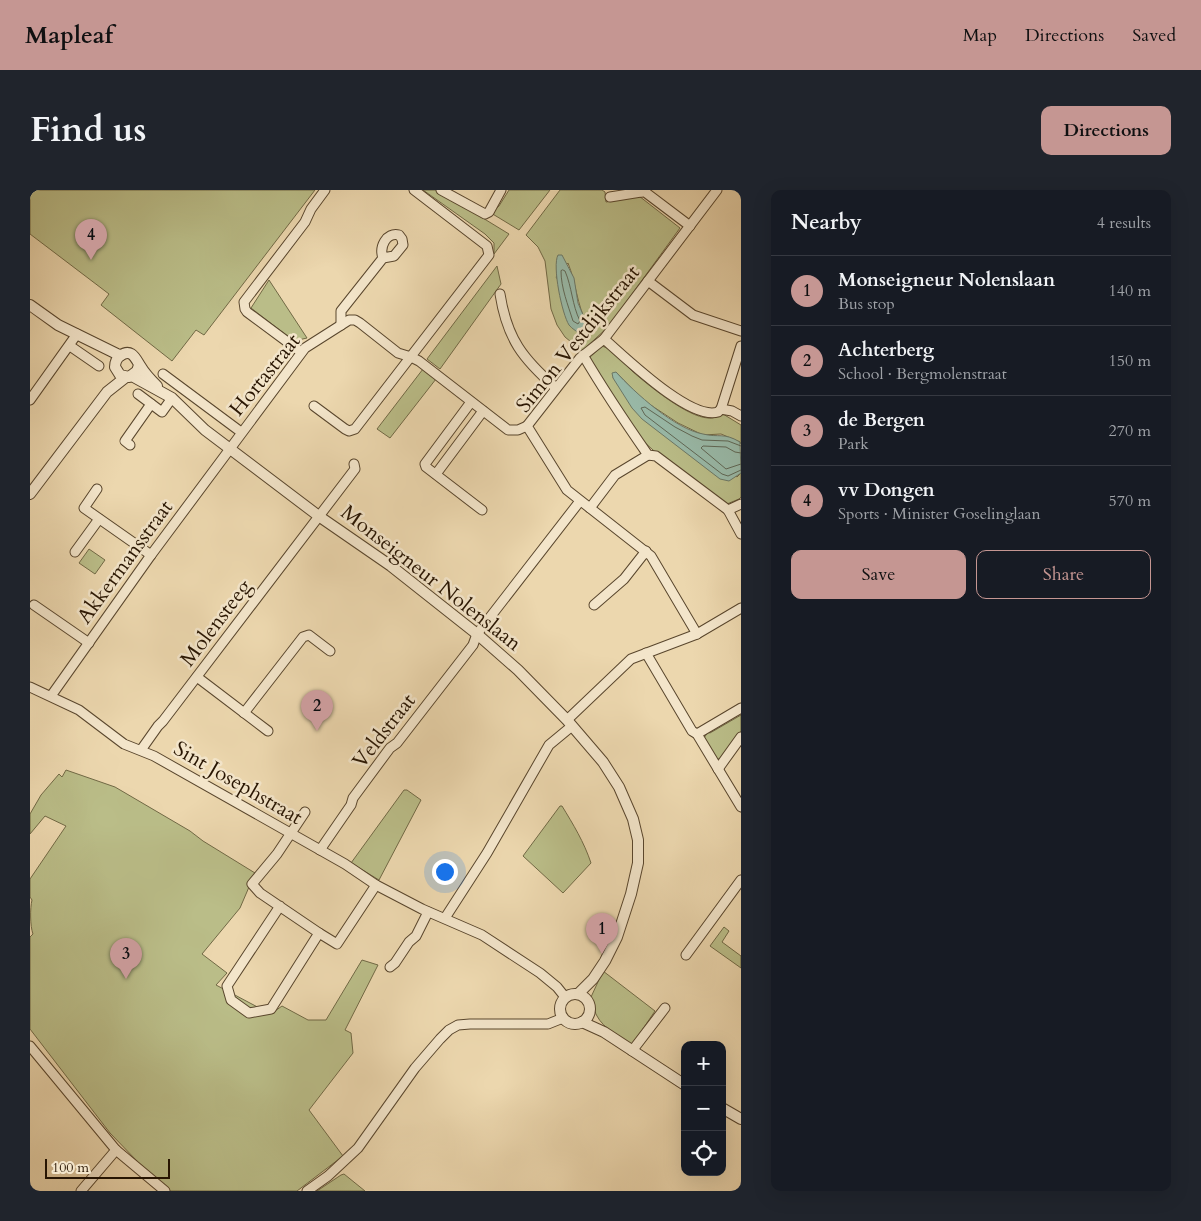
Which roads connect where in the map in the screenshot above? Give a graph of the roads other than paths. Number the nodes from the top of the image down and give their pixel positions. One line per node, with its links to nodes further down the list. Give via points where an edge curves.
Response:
1 (326, 190): 19 (street, via 244,302 247,312)
2 (414, 190): 21 (street, via 487,246 489,255)
3 (441, 190): 4 (street, via 485,214)
4 (501, 190)
5 (718, 190): 8 (street, Simon Vestdijkstraat)
6 (640, 191): 7 (street); 8 (street)
7 (610, 197)
8 (690, 226): 10 (street, Simon Vestdijkstraat)
9 (383, 258): 13 (street, via 341,311)
10 (648, 281): 14 (street, via 693,315); 16 (street, Simon Vestdijkstraat)
11 (500, 294): 27 (street, via 505,320 516,344 530,365)
12 (30, 305): 15 (street, via 51,321)
13 (341, 325): 19 (street, Hortastraat); 21 (street, via 355,320 398,353)
14 (741, 331)
15 (77, 334): 17 (street); 22 (street, via 117,354)
16 (604, 339): 20 (street, Simon Vestdijkstraat); 36 (street, via 678,400 707,413)
17 (70, 346): 24 (street); 32 (street)
18 (741, 346): 36 (street)
19 (301, 352): 40 (street, Hortastraat)
20 (583, 355): 27 (street, Simon Vestdijkstraat); 43 (street)
21 (411, 357): 33 (street); 35 (street, via 355,429 345,429)
22 (118, 362): 23 (street, via 127,353 137,359); 26 (street, via 120,375); 29 (street)
23 (139, 365): 26 (street, via 137,371); 28 (street)
24 (99, 366)
25 (163, 374): 40 (street)
26 (129, 376): 28 (street); 29 (street)
27 (556, 388): 39 (street, Simon Vestdijkstraat)
28 (160, 390): 31 (street, Monseigneur Nolenslaan)
29 (107, 392): 47 (street)
30 (138, 394): 34 (street)
31 (172, 398): 34 (street, via 162,412); 42 (street, Monseigneur Nolenslaan, via 204,430)
32 (30, 400)
33 (471, 402): 37 (street); 45 (street, via 425,464)
34 (151, 404): 41 (street, via 125,441)
35 (314, 406)
36 (721, 409): 38 (street)
37 (483, 411): 39 (street, via 508,430); 45 (street)
38 (741, 416)
39 (527, 426): 48 (street, Simon Vestdijkstraat, via 567,490)
40 (241, 432): 42 (street, Hortastraat)
41 (130, 445)
42 (229, 449): 53 (street, Monseigneur Nolenslaan); 58 (street, Akkermansstraat)
43 (648, 455): 50 (street, via 615,475); 52 (street, via 656,456)
44 (354, 464): 53 (street, Monseigneur Nolenslaan, via 355,469)
45 (436, 474): 51 (street)
46 (97, 489): 54 (street, via 84,508)
47 (30, 494)
48 (580, 501): 50 (street, Simon Vestdijkstraat); 62 (street, Veldstraat)
49 (741, 504): 52 (street)
50 (590, 508): 56 (street, Simon Vestdijkstraat)
51 (482, 510)
52 (728, 510): 55 (street)
53 (320, 517): 62 (street, Monseigneur Nolenslaan, via 391,566); 67 (street, Molensteeg)
54 (99, 519): 57 (street); 58 (street)
55 (741, 534)
56 (646, 551): 60 (street, via 624,579); 63 (street, Simon Vestdijkstraat)
57 (75, 552)
58 (151, 556): 64 (street, Akkermansstraat)
59 (34, 605): 64 (street)
60 (594, 605)
61 (741, 608): 63 (street)
62 (477, 634): 72 (street, Monseigneur Nolenslaan, via 518,670); 81 (street, Veldstraat, via 473,645 353,798)
63 (698, 634): 66 (street)
64 (89, 643): 69 (street, Akkermansstraat)
65 (330, 651): 71 (street, via 309,635 304,637)
66 (646, 652): 72 (street, via 625,663); 74 (street, via 692,731)
67 (197, 677): 71 (street); 76 (street, Molensteeg)
68 (30, 687): 69 (street, Sint Josephstraat)
69 (51, 696): 76 (street, Sint Josephstraat, via 88,715 124,744)
70 (741, 708): 74 (street)
71 (244, 713): 73 (street)
72 (569, 723): 86 (street, via 549,744 478,868); 91 (street, Monseigneur Nolenslaan, via 603,762 619,787 638,840 636,874 623,922 605,961)
73 (268, 731)
74 (697, 734): 77 (street)
75 (741, 737): 77 (street)
76 (141, 750): 80 (street, Sint Josephstraat)
77 (718, 769): 78 (street)
78 (741, 807)
79 (305, 812): 80 (street)
80 (291, 834): 81 (street, Sint Josephstraat); 84 (street, via 252,884)
81 (320, 850): 83 (street, Sint Josephstraat)
82 (741, 880): 88 (street)
83 (376, 885): 85 (street, Sint Josephstraat); 87 (street, via 337,944)
84 (280, 906): 87 (street); 87 (street, via 227,986 231,1000 249,1013 271,1009)
85 (428, 912): 86 (street, Sint Josephstraat); 89 (street, via 416,936)
86 (445, 918): 90 (street, Sint Josephstraat, via 506,950 553,983)
87 (319, 934)
88 (686, 955)
89 (390, 967)
90 (565, 997): 91 (street, via 572,994); 94 (street, via 560,1008)
91 (582, 997): 93 (street)
92 (664, 1008): 98 (street)
93 (589, 1013): 95 (street); 96 (street)
94 (563, 1018): 95 (street, via 573,1024); 105 (street, via 548,1024 470,1024 449,1030 421,1060 358,1148)
95 (582, 1022): 96 (street)
96 (604, 1032): 98 (street)
97 (30, 1046): 102 (street)
98 (632, 1051): 99 (street)
99 (681, 1082)
100 (726, 1110): 101 (street)
101 (741, 1119)
102 (116, 1150): 103 (street); 104 (street)
103 (81, 1191)
104 (165, 1191)
105 (307, 1191)

